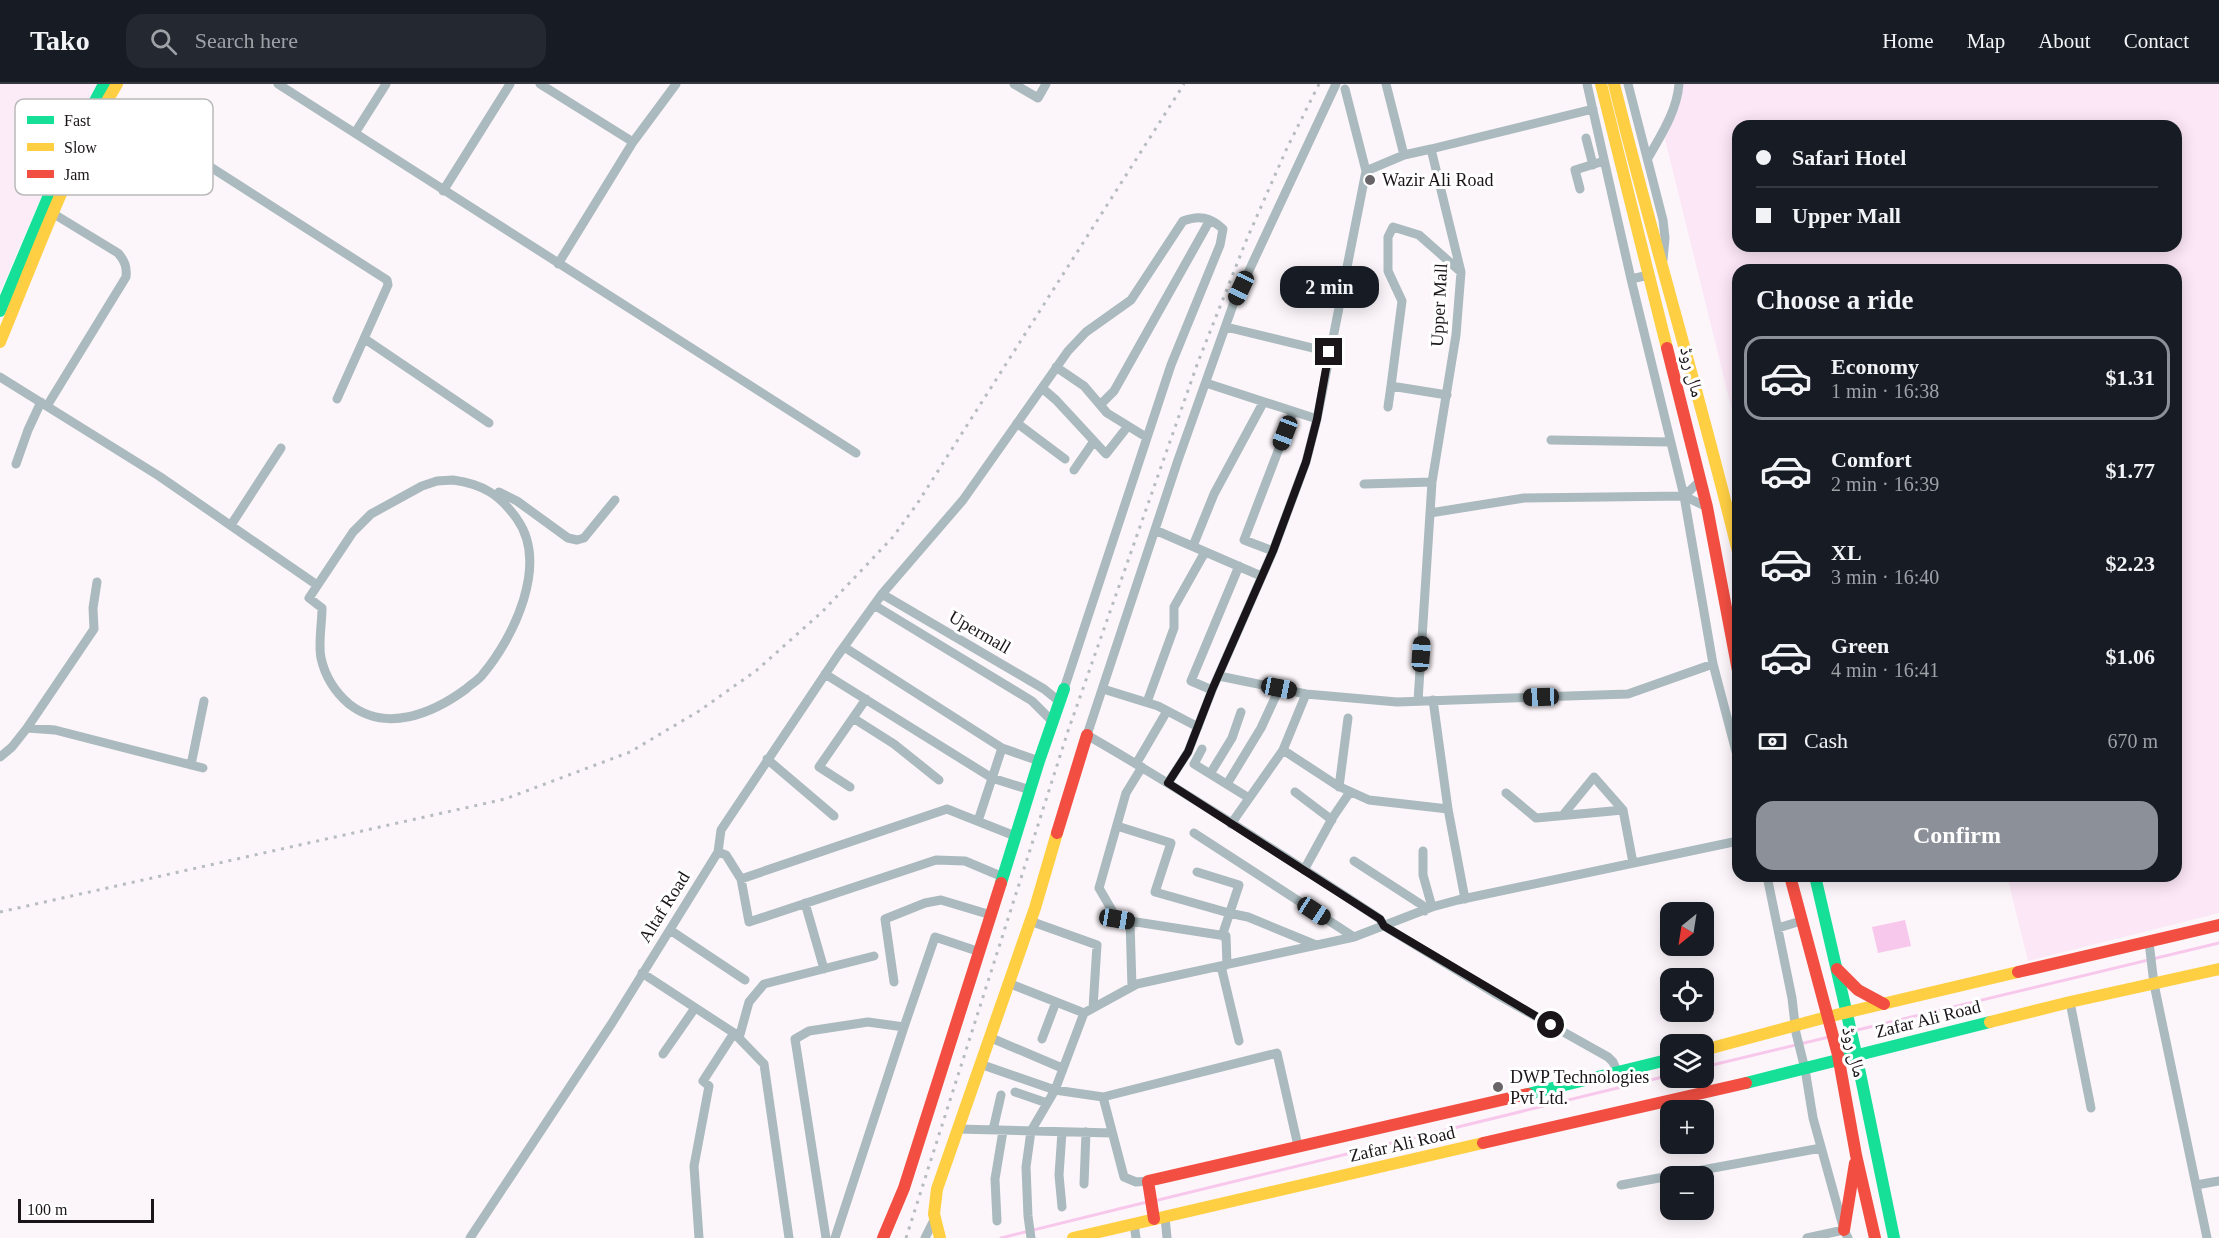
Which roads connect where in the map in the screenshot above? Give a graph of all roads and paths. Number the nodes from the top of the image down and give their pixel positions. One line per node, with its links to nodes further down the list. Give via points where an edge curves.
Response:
1 (104, 84): 18 (street)
2 (117, 84): 19 (street)
3 (278, 84): 21 (street)
4 (386, 84): 21 (street)
5 (510, 84): 33 (street)
6 (540, 84): 23 (street)
7 (676, 84): 23 (street)
8 (1014, 84): 9 (street, via 1038,98)
9 (1046, 84)
10 (1336, 84): 44 (street)
11 (1386, 84): 25 (street)
12 (1587, 84): 20 (street)
13 (1601, 84): 31 (street, مال روڈ)
14 (1614, 84): 31 (street, مال روڈ)
15 (1628, 84): 26 (street)
16 (1679, 84): 26 (street, via 1666,127)
17 (1345, 89): 30 (street)
18 (96, 99)
19 (107, 99)
20 (1593, 109): 24 (street); 27 (street)
21 (355, 133): 33 (street)
22 (1586, 138): 28 (street)
23 (633, 142): 39 (street)
24 (1431, 149): 25 (street); 40 (street, Upper Mall)
25 (1404, 155): 30 (street)
26 (1648, 158): 38 (street, via 1663,220)
27 (1604, 161): 28 (street); 42 (street)
28 (1593, 165): 32 (street, via 1575,170)
29 (213, 169): 45 (street, via 387,280)
30 (1366, 171): 47 (street)
31 (1629, 174): 38 (street, مال روڈ); 41 (street, مال روڈ)
32 (1580, 189)
33 (443, 191): 39 (street)
34 (54, 195): 36 (street)
35 (56, 195): 36 (street)
36 (48, 210): 43 (street); 46 (street); 56 (street, via 118,253 127,270)
37 (1210, 220): 48 (street, Altaf Road, via 1195,216 1183,221 1131,300 1086,332); 57 (street, via 1114,391); 64 (street, via 1223,229 1220,245)
38 (1662, 262): 82 (street, مال روڈ)
39 (558, 264): 69 (street)
40 (1461, 272): 51 (street, via 1419,235 1397,227 1391,229 1388,271 1402,301); 53 (street, Upper Mall)
41 (1649, 275): 42 (street); 73 (street, مال روڈ)
42 (1631, 279): 67 (street)
43 (0, 311)
44 (1226, 327): 47 (street); 50 (street)
45 (365, 339): 54 (street); 61 (street)
46 (0, 342)
47 (1329, 352): 60 (street)
48 (1056, 367): 52 (street, Altaf Road); 57 (street, via 1084,386)
49 (0, 377): 56 (street)
50 (1206, 383): 55 (street); 83 (street)
51 (1391, 386): 53 (street); 58 (street)
52 (1042, 388): 62 (street, Altaf Road); 66 (street)
53 (1447, 395): 74 (street, Upper Mall)
54 (336, 399)
55 (1263, 403): 59 (street); 84 (street, via 1214,494)
56 (44, 404): 71 (street, via 28,430); 81 (street)
57 (1101, 404): 63 (street, via 1107,413)
58 (1388, 407)
59 (1293, 412): 60 (street); 85 (street, via 1244,540)
60 (1317, 419): 85 (street, via 1306,462)
61 (489, 423)
62 (1017, 423): 70 (street); 91 (street, Altaf Road, via 963,500)
63 (1128, 426): 64 (street); 66 (street, via 1106,454)
64 (1146, 437): 99 (street)
65 (1551, 440): 67 (street)
66 (1094, 441): 72 (street)
67 (1670, 442): 77 (street)
68 (281, 448): 81 (street)
69 (856, 453)
70 (1065, 459)
71 (16, 464)
72 (1074, 470)
73 (1700, 481): 77 (street); 79 (street, مال روڈ)
74 (1432, 482): 75 (street); 80 (street, Upper Mall)
75 (1364, 484)
76 (481, 487): 78 (street, via 517,501 568,538 577,540 584,538); 90 (street, via 466,482 436,482 390,502 353,532); 90 (street, via 504,501 520,524 529,549 527,586 523,605 500,650 482,676 450,701 404,719 387,719 359,712 338,695 321,656 322,608 309,598)
77 (1684, 496): 79 (street); 80 (street, via 1524,498); 95 (street)
78 (615, 500)
79 (1707, 507): 93 (street, مال روڈ)
80 (1430, 513): 106 (street, Upper Mall)
81 (231, 525): 90 (street)
82 (1732, 529)
83 (1155, 530): 84 (street); 100 (street)
84 (1193, 546): 86 (street)
85 (1273, 551): 88 (street)
86 (1205, 552): 87 (street); 108 (street, via 1174,607 1174,628)
87 (1239, 566): 88 (street); 101 (street, via 1191,681)
88 (1261, 576): 97 (street)
89 (97, 582): 115 (street, via 94,629)
90 (317, 585)
91 (882, 594): 92 (street, Altaf Road); 107 (street, Upermall)
92 (874, 605): 94 (street, Altaf Road); 113 (street, via 1032,702)
93 (1732, 639)
94 (844, 647): 96 (street, Altaf Road); 118 (street)
95 (1713, 664): 105 (street, via 1628,694); 117 (street)
96 (825, 674): 103 (street); 122 (street, Altaf Road)
97 (1219, 676): 98 (street); 101 (street)
98 (1279, 688): 102 (street); 131 (street, via 1261,728)
99 (1064, 689): 107 (street)
100 (1103, 689): 108 (street); 116 (street)
101 (1212, 690): 114 (street)
102 (1306, 694): 106 (street); 120 (street)
103 (866, 699): 111 (street); 128 (street)
104 (204, 700): 124 (street)
105 (1433, 700): 106 (street); 139 (street)
106 (1418, 701)
107 (1060, 702): 113 (street)
108 (1147, 702): 109 (street)
109 (1167, 711): 114 (street); 125 (street)
110 (1241, 712): 127 (street, via 1232,738)
111 (853, 718): 129 (street); 132 (street, via 819,767)
112 (1348, 718): 133 (street)
113 (1053, 722): 123 (street)
114 (1198, 727): 130 (street)
115 (27, 728): 121 (street); 124 (street, via 55,730)
116 (1087, 735): 125 (street); 166 (street)
117 (1732, 736)
118 (1002, 748): 123 (street); 128 (street)
119 (1202, 749): 127 (street, via 1194,764)
120 (1283, 750): 133 (street); 138 (street)
121 (0, 757)
122 (767, 759): 142 (street); 151 (street, Altaf Road, via 721,830)
123 (1039, 761): 134 (street)
124 (192, 765): 126 (street)
125 (1139, 765): 130 (street); 146 (street)
126 (203, 768)
127 (1210, 774): 131 (street)
128 (992, 778): 134 (street); 144 (street)
129 (939, 780)
130 (1168, 783): 145 (street)
131 (1227, 784): 138 (street)
132 (850, 787)
133 (1340, 787): 136 (street)
134 (1030, 790): 148 (street)
135 (1294, 792): 143 (street)
136 (1350, 792): 139 (street, via 1369,800); 143 (street)
137 (1506, 793): 141 (street, via 1536,818)
138 (1249, 798): 145 (street)
139 (1448, 809): 161 (street)
140 (1623, 810): 141 (street); 141 (street, via 1594,777); 153 (street)
141 (1563, 815)
142 (834, 816)
143 (1332, 820): 154 (street)
144 (978, 821): 148 (street); 157 (street, via 947,809)
145 (1231, 824): 154 (street)
146 (1117, 826): 164 (street, via 1171,843 1155,892); 167 (street, via 1099,888 1117,919)
147 (1194, 833): 174 (street)
148 (1015, 836): 156 (street)
149 (1732, 842): 153 (street)
150 (1423, 851): 163 (street)
151 (718, 852): 157 (street, via 726,855); 172 (street, Altaf Road)
152 (1354, 861): 163 (street)
153 (1633, 864): 161 (street)
154 (1304, 870): 170 (street, via 1380,919)
155 (1197, 872): 164 (street, via 1239,885)
156 (1002, 877): 162 (street, via 965,861 936,860); 165 (street)
157 (741, 879): 162 (street, via 749,922)
158 (1768, 882): 171 (street)
159 (1791, 882): 168 (street, مال روڈ)
160 (1816, 882): 180 (street, مال روڈ)
161 (1465, 898): 163 (street)
162 (805, 903): 181 (street)
163 (1429, 909): 170 (street)
164 (1229, 913): 173 (street); 175 (street, via 1248,916)
165 (992, 915): 177 (street); 186 (street, via 941,900 885,919)
166 (1030, 921): 187 (street); 193 (street, via 1097,945)
167 (1130, 921): 173 (street); 188 (street)
168 (1801, 921): 171 (street); 195 (street, مال روڈ)
169 (2219, 925): 176 (street, Zafar Ali Road)
170 (1384, 926): 174 (street); 211 (street, via 1608,1057)
171 (1778, 928): 197 (street)
172 (670, 930): 183 (street, Altaf Road); 185 (street)
173 (1222, 936): 179 (street, via 1226,936)
174 (1354, 937): 175 (street)
175 (1316, 945): 179 (street)
176 (2149, 947): 184 (street); 191 (street, Zafar Ali Road)
177 (980, 952): 196 (street, via 935,937); 246 (street, via 895,1214)
178 (874, 956): 181 (street)
179 (1224, 965): 188 (street); 201 (street)
180 (1836, 968): 191 (street, via 1854,989); 194 (street, مال روڈ)
181 (824, 969): 198 (street, via 764,984 749,1002)
182 (2219, 969): 184 (street, Zafar Ali Road)
183 (642, 973): 192 (street); 241 (street, Altaf Road)
184 (2153, 978): 190 (street, Zafar Ali Road); 232 (street)
185 (745, 980)
186 (894, 982)
187 (1008, 983): 189 (street); 199 (street)
188 (1132, 987): 193 (street)
189 (1056, 1002): 193 (street); 200 (street)
190 (2070, 1002): 203 (street, Zafar Ali Road); 218 (street)
191 (1884, 1004): 194 (street, Zafar Ali Road)
192 (695, 1008): 198 (street); 205 (street)
193 (1088, 1010): 210 (street)
194 (1847, 1018): 195 (street, Zafar Ali Road); 204 (street, مال روڈ)
195 (1828, 1023): 197 (street, Zafar Ali Road); 206 (street, مال روڈ)
196 (904, 1027): 244 (street, via 868,1022 809,1031 795,1039); 245 (street)
197 (1795, 1030): 202 (street, Zafar Ali Road); 209 (street)
198 (736, 1035): 242 (street, via 703,1081 709,1086 694,1166); 243 (street, via 764,1064)
199 (989, 1037): 208 (street); 210 (street)
200 (1042, 1039)
201 (1239, 1041)
202 (1714, 1048)
203 (1880, 1049): 204 (street, Zafar Ali Road); 212 (street, via 1867,1066)
204 (1856, 1052): 206 (street, Zafar Ali Road); 212 (street, مال روڈ)
205 (663, 1054)
206 (1838, 1058): 209 (street, Zafar Ali Road); 227 (street, مال روڈ)
207 (1660, 1062): 211 (street, Zafar Ali Road)
208 (980, 1064): 213 (street); 219 (street)
209 (1804, 1065): 226 (street); 234 (street, Zafar Ali Road)
210 (1062, 1068): 213 (street)
211 (1618, 1073): 225 (street, Zafar Ali Road)
212 (1863, 1083): 254 (street, مال روڈ)
213 (1054, 1090): 216 (street); 217 (street)
214 (1015, 1092): 217 (street)
215 (1001, 1095): 220 (street)
216 (1103, 1097): 224 (street); 225 (street, via 1277,1053)
217 (1047, 1103): 221 (street)
218 (2091, 1108)
219 (957, 1129): 220 (street); 235 (street, via 937,1189)
220 (998, 1131): 221 (street); 236 (street)
221 (1031, 1131): 222 (street); 240 (street, via 1026,1167)
222 (1062, 1132): 223 (street); 233 (street)
223 (1086, 1132): 224 (street); 229 (street)
224 (1112, 1132): 230 (street, via 1124,1177)
225 (1298, 1146): 230 (street, Zafar Ali Road)
226 (1821, 1148): 231 (street); 239 (street)
227 (1856, 1155): 239 (street); 253 (street, مال روڈ)
228 (2219, 1182): 232 (street)
229 (1084, 1184)
230 (1148, 1184): 234 (street)
231 (1621, 1185)
232 (2196, 1185): 255 (street)
233 (1062, 1207)
234 (1157, 1215): 237 (street, Zafar Ali Road); 251 (street)
235 (934, 1220): 247 (street); 248 (street)
236 (997, 1221)
237 (1134, 1224): 238 (street, Zafar Ali Road); 250 (street)
238 (1108, 1234): 249 (street, Zafar Ali Road)
239 (1846, 1234): 252 (street)
240 (1031, 1237)
241 (470, 1238)
242 (699, 1238)
243 (789, 1238)
244 (826, 1238)
245 (836, 1238)
246 (883, 1238)
247 (926, 1238)
248 (940, 1238)
249 (1073, 1238)
250 (1136, 1238)
251 (1167, 1238)
252 (1807, 1238)
253 (1875, 1238)
254 (1894, 1238)
255 (2207, 1238)

